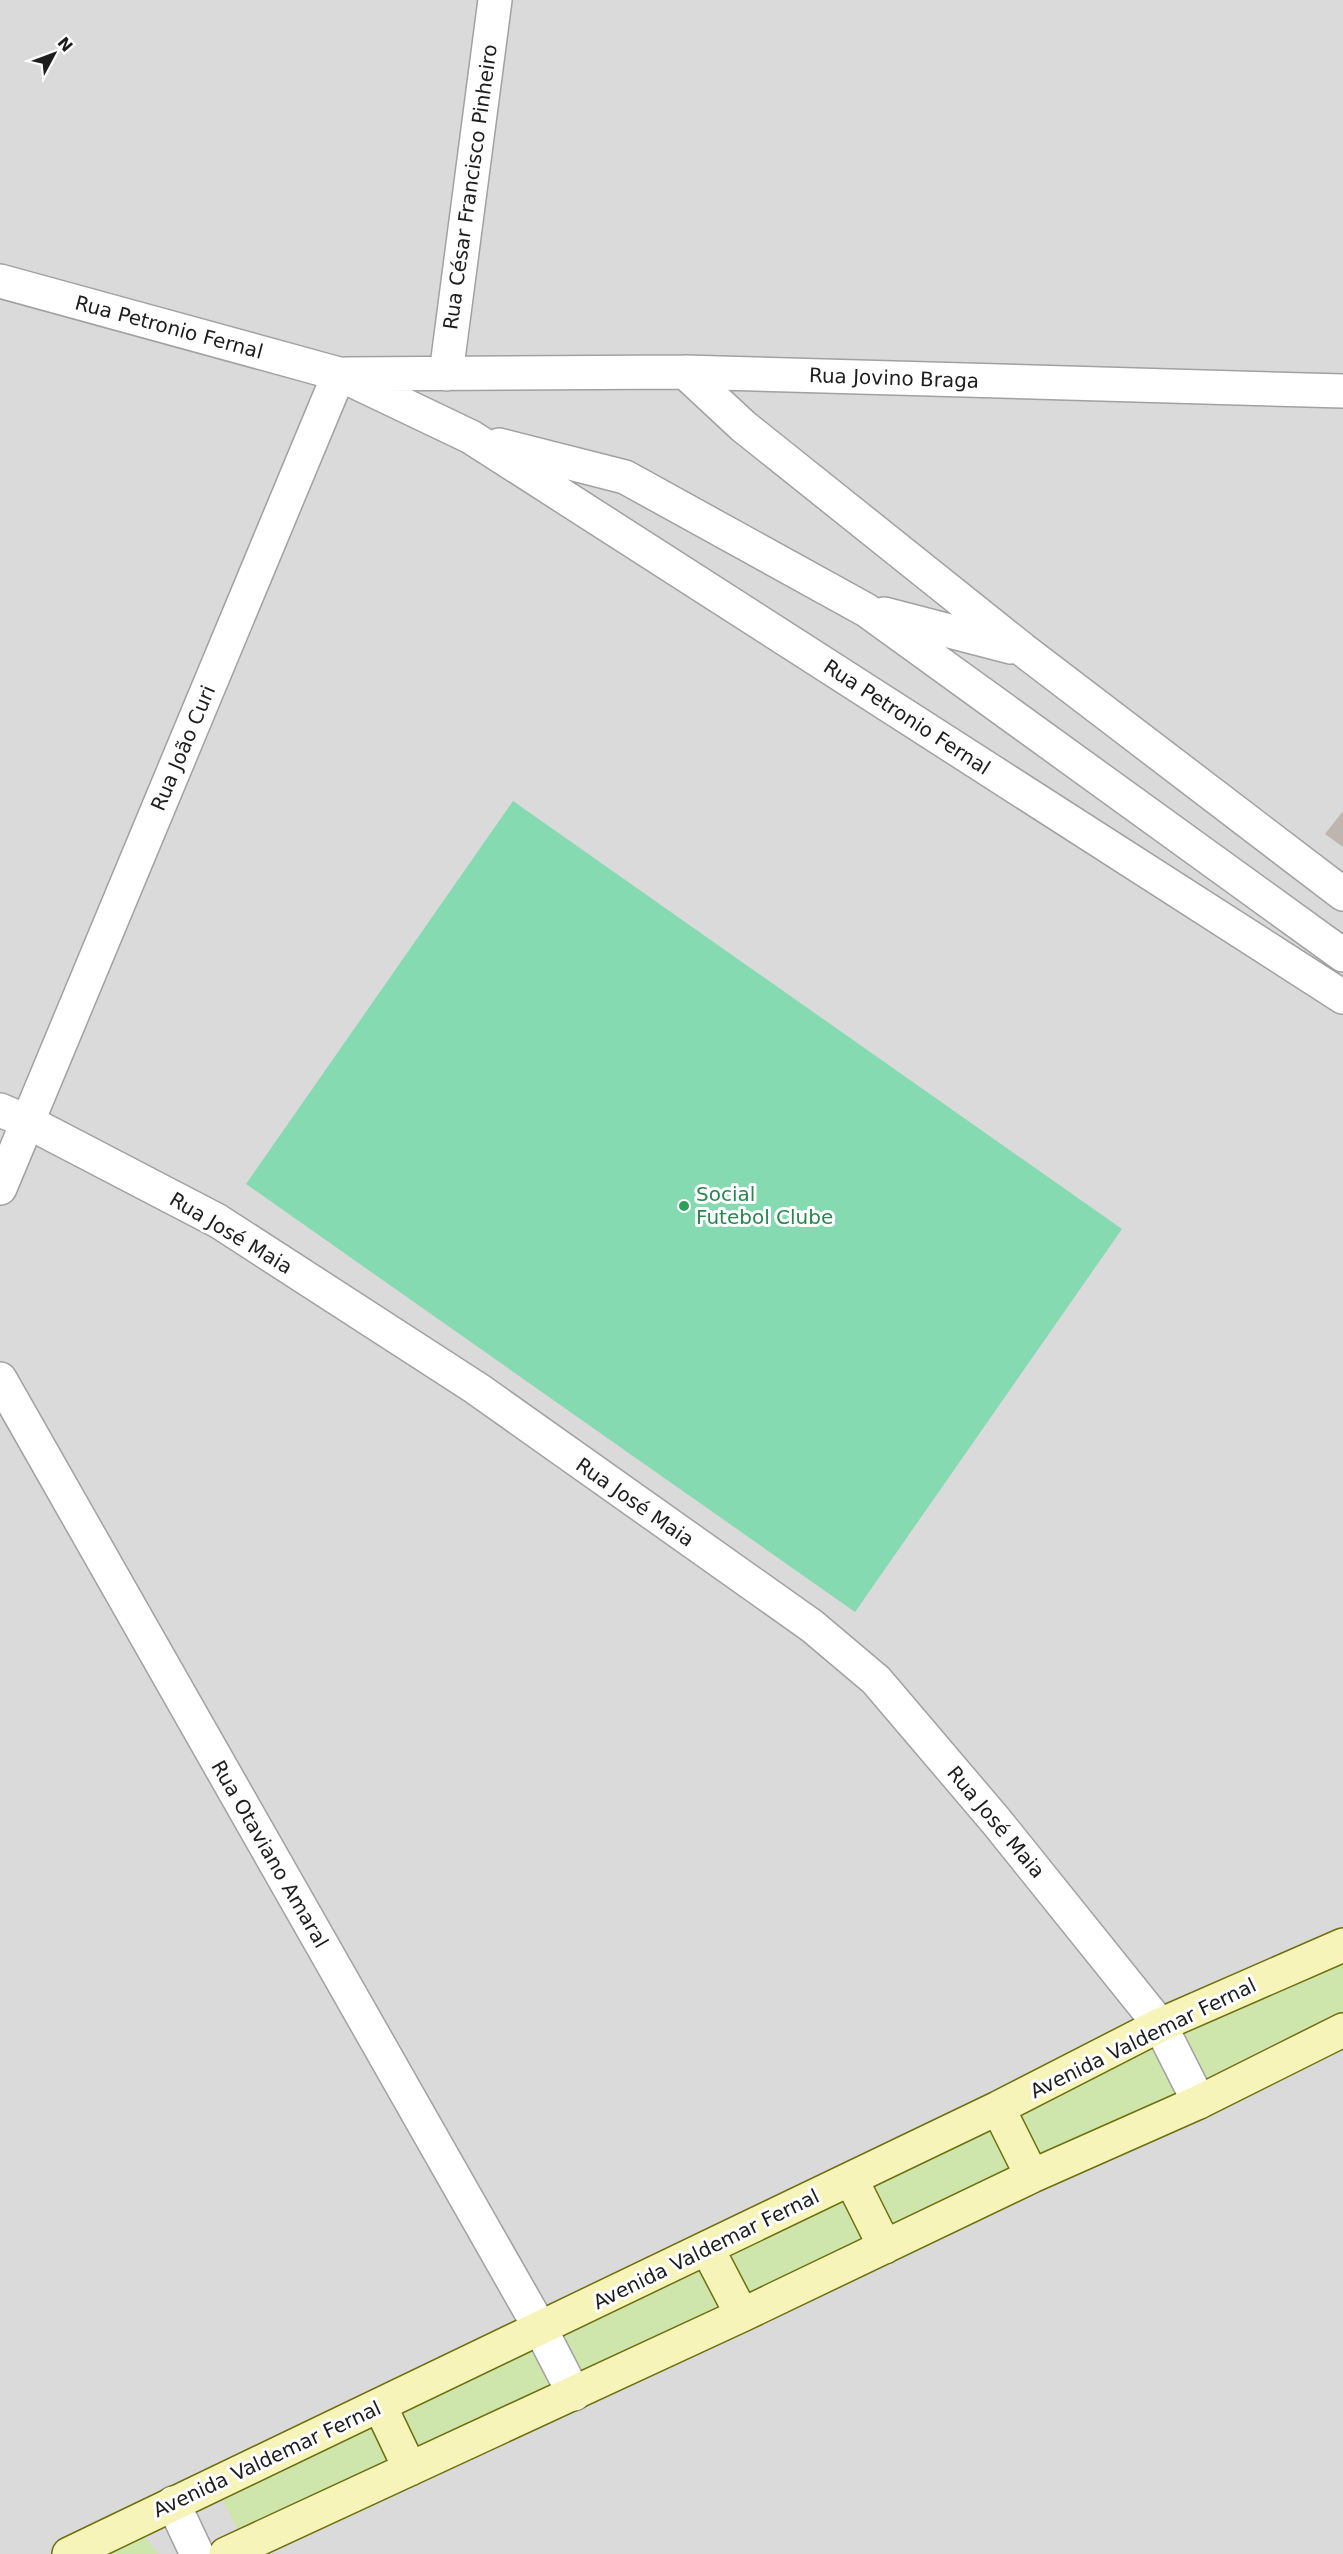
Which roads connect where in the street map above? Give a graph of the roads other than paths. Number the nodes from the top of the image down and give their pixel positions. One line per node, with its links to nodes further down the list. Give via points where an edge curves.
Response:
1 (495, 0): 5 (street, Rua César Francisco Pinheiro)
2 (0, 281): 4 (street, Rua Petronio Fernal)
3 (685, 372): 5 (street, Rua Jovino Braga); 6 (street, Rua Jovino Braga); 9 (street, Rua Petronio Fernal, via 744,426)
4 (339, 374): 5 (street, Rua Petronio Fernal); 7 (street, Rua Petronio Fernal); 13 (street, Rua João Curi)
5 (446, 374)
6 (1343, 391)
7 (471, 437): 8 (street, Rua Petronio Fernal, via 625,477); 12 (street, Rua Petronio Fernal)
8 (866, 610): 9 (street, Rua Petronio Fernal); 11 (street, Rua Petronio Fernal)
9 (1022, 649): 10 (street, Rua Petronio Fernal)
10 (1343, 894)
11 (1343, 955)
12 (1343, 997)
13 (14, 1116): 14 (street, Rua João Curi); 17 (street, Rua José Maia, via 218,1221 476,1389 812,1626 876,1680 996,1821)
14 (0, 1188)
15 (0, 1379): 26 (street, Rua Otaviano Amaral)
16 (1343, 1945): 17 (street, Avenida Valdemar Fernal)
17 (1160, 2025): 19 (street, Rua José Maia); 20 (street, Avenida Valdemar Fernal)
18 (1343, 2030): 19 (street)
19 (1199, 2102): 21 (street)
20 (998, 2108): 21 (street); 22 (street, Avenida Valdemar Fernal)
21 (1032, 2176): 23 (street)
22 (851, 2179): 23 (street); 24 (street, Avenida Valdemar Fernal)
23 (885, 2247): 25 (street)
24 (707, 2248): 25 (street); 26 (street, Avenida Valdemar Fernal)
25 (742, 2315): 27 (street)
26 (540, 2328): 27 (street, Rua Otaviano Amaral); 28 (street, Avenida Valdemar Fernal)
27 (574, 2394): 29 (street)
28 (380, 2406): 29 (street); 30 (street, Avenida Valdemar Fernal)
29 (410, 2469): 33 (street)
30 (173, 2503): 31 (street, Avenida Valdemar Fernal); 32 (street)
31 (69, 2554)
32 (197, 2554)
33 (226, 2554)

